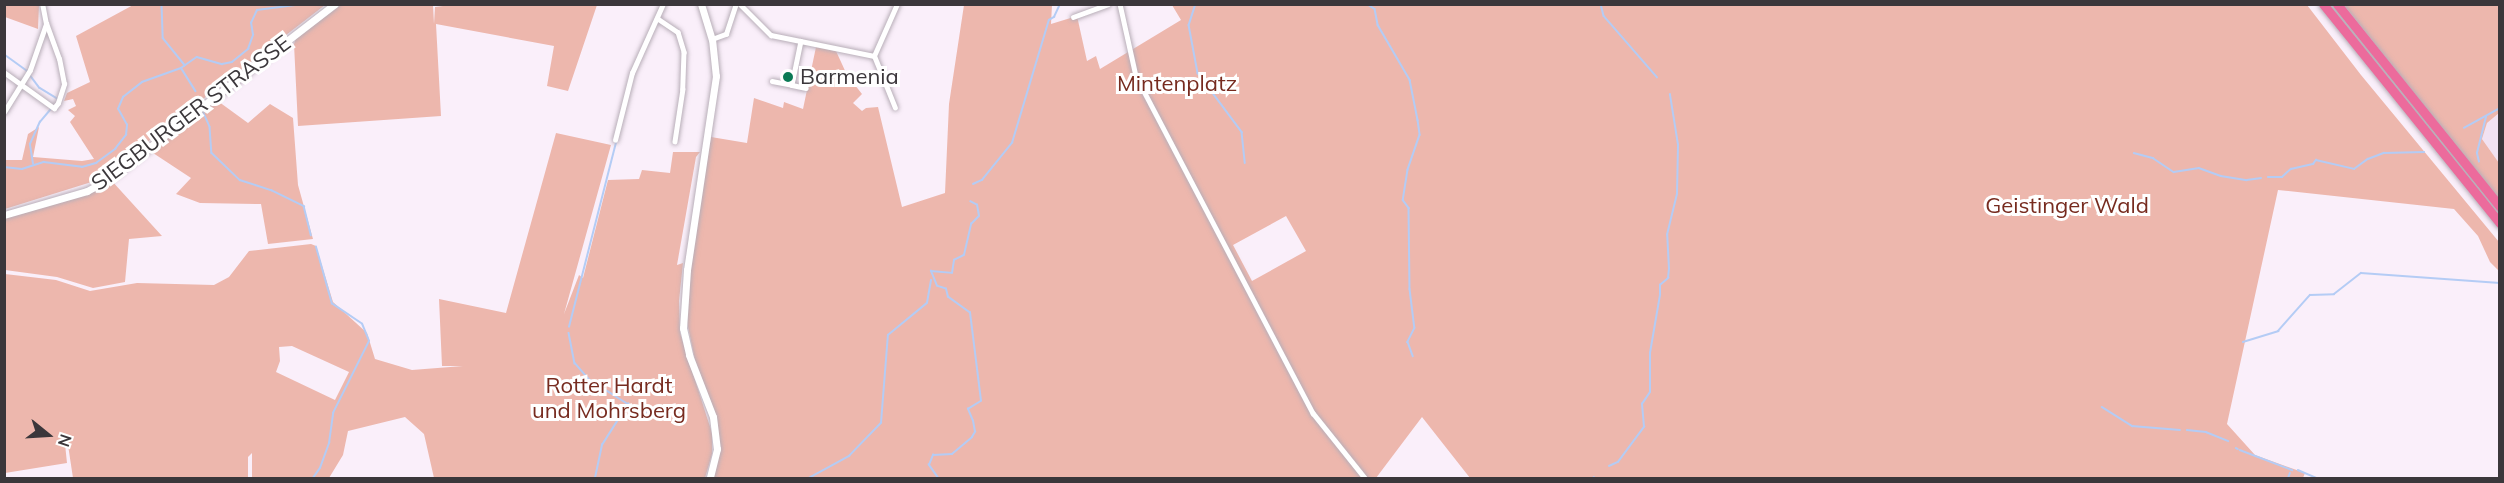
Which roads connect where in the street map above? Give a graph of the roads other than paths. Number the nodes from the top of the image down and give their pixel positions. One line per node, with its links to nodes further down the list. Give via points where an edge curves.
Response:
1 (42, 4): 13 (street)
2 (335, 4): 27 (street, SIEGBURGER STRASSE, via 107,180 87,191)
3 (663, 4): 12 (street)
4 (701, 4): 14 (street)
5 (738, 4): 14 (street, via 726,34); 15 (street, via 771,35)
6 (897, 4): 16 (street)
7 (1108, 4): 11 (street)
8 (1120, 4): 30 (street, via 1136,76 1188,177 1313,413)
9 (2323, 4): 28 (highway)
10 (2337, 4): 26 (highway)
11 (1073, 16)
12 (657, 18): 24 (street, via 632,73); 25 (street, via 678,32 684,52)
13 (46, 24): 19 (street, via 28,72); 19 (street, via 64,84 60,99 54,108)
14 (712, 39): 29 (street, via 716,76 687,270 683,327 689,355 713,417 717,449)
15 (801, 41): 16 (street); 20 (street)
16 (874, 56): 22 (street)
17 (4, 72): 19 (street)
18 (772, 81): 20 (street)
19 (19, 84): 23 (street)
20 (792, 85): 21 (street)
21 (806, 88)
22 (895, 108)
23 (4, 112)
24 (615, 140)
25 (675, 141)
26 (2499, 207)
27 (4, 216)
28 (2499, 223)
29 (710, 478)
30 (1365, 478)

